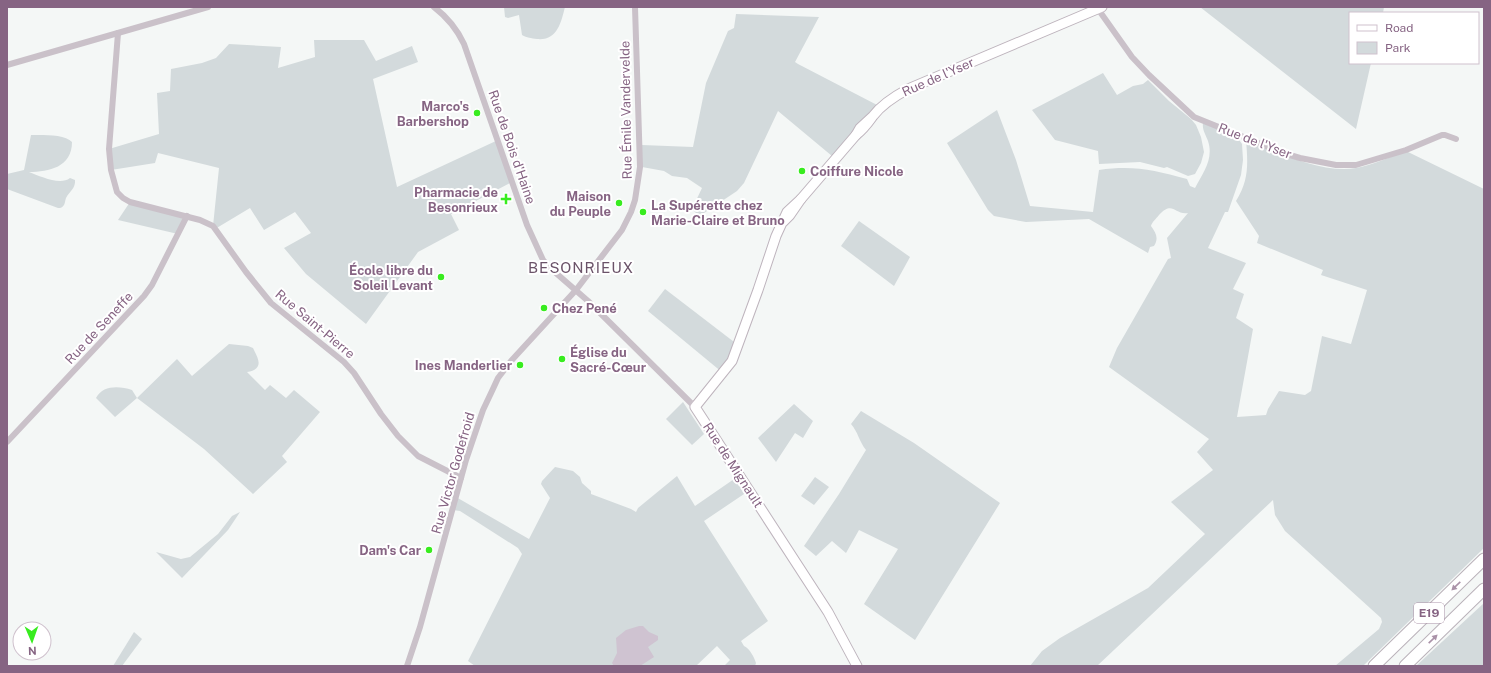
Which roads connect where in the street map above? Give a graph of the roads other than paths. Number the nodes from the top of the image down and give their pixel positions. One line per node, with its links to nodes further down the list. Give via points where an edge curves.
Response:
1 (208, 7): 5 (street)
2 (434, 7): 9 (street, Rue de Bois d'Haine, via 451,23 464,44 539,253 549,267)
3 (635, 7): 9 (street, Rue Émile Vandervelde, via 640,167 635,200 622,230)
4 (1100, 8): 7 (street, Rue de l'Yser, via 1132,57 1194,117 1283,153 1330,164 1356,165 1406,150 1442,135); 10 (street, Rue de l'Yser, via 908,89 890,100 860,128 783,222 732,361)
5 (118, 33): 6 (street); 8 (street, Rue Saint-Pierre, via 109,149 115,188 126,200)
6 (7, 65)
7 (1456, 140)
8 (188, 216): 11 (street, Rue de Seneffe, via 144,296); 12 (street, Rue Saint-Pierre, via 212,226 271,303 344,362 398,436 418,456)
9 (576, 290): 10 (street, Rue de Mignault); 12 (street, Rue Victor Godefroid, via 523,346 498,378 483,410)
10 (695, 407): 16 (street, Rue de Mignault, via 828,612)
11 (7, 442)
12 (461, 478): 15 (street, Rue Victor Godefroid)
13 (1484, 559): 17 (highway, E19, one-way to 17)
14 (1484, 589): 18 (highway, E19, one-way to 14)
15 (407, 666)
16 (857, 666)
17 (1374, 666)
18 (1405, 666)

